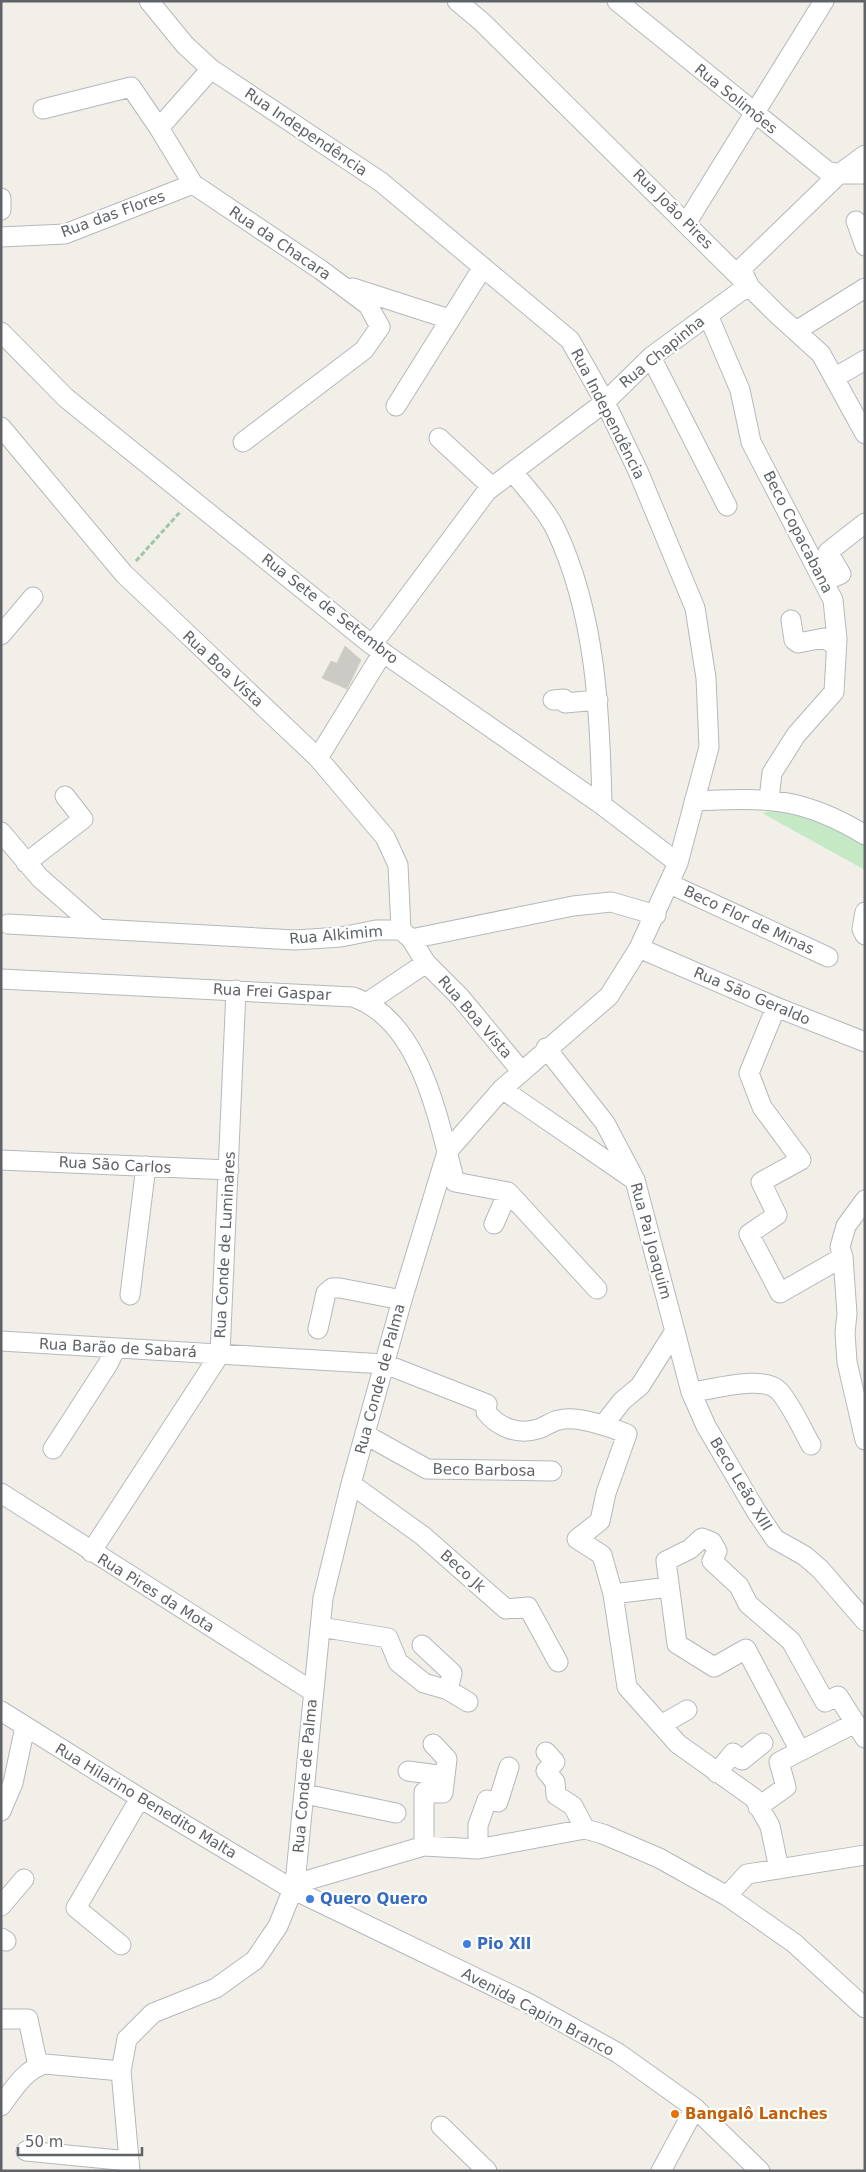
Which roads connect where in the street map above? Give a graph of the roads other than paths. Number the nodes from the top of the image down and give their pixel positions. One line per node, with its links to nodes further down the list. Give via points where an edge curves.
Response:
1 (149, 1): 5 (street, Rua Independência, via 185,45)
2 (458, 1): 16 (street, Rua João Pires)
3 (617, 1): 7 (street, Rua Solimões)
4 (824, 1): 7 (street)
5 (211, 69): 8 (street); 19 (street, Rua Independência, via 380,182)
6 (43, 109): 8 (street, Rua da Chacara, via 131,88)
7 (754, 114): 10 (street, Rua Solimões, via 826,171); 16 (street)
8 (159, 128): 12 (street, Rua da Chacara)
9 (865, 155): 10 (street)
10 (839, 174): 11 (street, Rua Solimões); 21 (street, via 741,269)
11 (865, 174)
12 (193, 184): 17 (street, Rua das Flores, via 65,234); 20 (street, Rua da Chacara)
13 (1, 198): 14 (street)
14 (1, 210)
15 (856, 221): 18 (street)
16 (687, 222): 21 (street, Rua João Pires)
17 (1, 237)
18 (865, 246)
19 (483, 267): 24 (street); 30 (street, Rua Independência, via 570,340)
20 (340, 284): 24 (street); 35 (street, Rua da Chacara, via 368,305 380,327 364,350)
21 (749, 285): 23 (street, Rua Chapinha); 25 (street, Rua João Pires)
22 (865, 288): 25 (street)
23 (708, 315): 27 (street, Rua Chapinha); 40 (street, Beco Copacabana, via 740,390 752,442)
24 (449, 319): 31 (street)
25 (796, 331): 29 (street, Rua João Pires, via 821,354)
26 (1, 332): 45 (street, Rua Sete de Setembro, via 66,398)
27 (651, 357): 30 (street, Rua Chapinha); 38 (street)
28 (865, 360): 29 (street)
29 (834, 378): 33 (street, Rua João Pires)
30 (605, 402): 36 (street, Rua Chapinha); 51 (street, Rua Independência, via 695,608 706,678 709,747)
31 (396, 406)
32 (1, 427): 48 (street, Rua Boa Vista, via 124,574)
33 (865, 434)
34 (439, 438): 37 (street)
35 (243, 442)
36 (513, 472): 37 (street, Rua Chapinha); 47 (street, via 555,528 581,594)
37 (492, 487): 45 (street, Rua Chapinha)
38 (727, 506)
39 (865, 523): 40 (street, via 828,552 841,574)
40 (824, 582): 44 (street, Beco Copacabana, via 833,600)
41 (33, 597): 43 (street)
42 (791, 620): 44 (street, via 794,640 798,643 824,638)
43 (1, 635)
44 (836, 646): 50 (street, Beco Copacabana, via 834,692 796,735 772,773)
45 (378, 648): 48 (street, Rua Chapinha); 52 (street, Rua Sete de Setembro)
46 (553, 700): 47 (street, via 564,699 565,703)
47 (598, 700): 52 (street)
48 (318, 758): 62 (street, Rua Boa Vista, via 385,837 398,865)
49 (65, 796): 55 (street, via 83,819)
50 (769, 799): 51 (street); 54 (street, via 804,805 838,818)
51 (694, 801): 56 (street, Rua Independência)
52 (602, 805): 56 (street, Rua Sete de Setembro)
53 (1, 832): 55 (street)
54 (865, 835)
55 (26, 863): 61 (street)
56 (678, 863): 57 (street, Rua Independência)
57 (670, 884): 59 (street, Rua Independência); 65 (street, Beco Flor de Minas)
58 (865, 912): 63 (street, via 862,929)
59 (656, 914): 62 (street, Rua Alkimim, via 611,902); 64 (street, Rua Independência)
60 (8, 924): 61 (street, Rua Alkimim)
61 (97, 928): 62 (street, Rua Alkimim, via 295,940 341,937 376,930)
62 (406, 934): 66 (street, Rua Boa Vista)
63 (865, 935)
64 (640, 948): 70 (street, Rua São Geraldo); 72 (street, Rua Conde de Palma, via 609,996)
65 (828, 957)
66 (426, 963): 69 (street); 73 (street, Rua Boa Vista, via 460,997)
67 (1, 979): 68 (street, Rua Frei Gaspar)
68 (236, 990): 69 (street, Rua Frei Gaspar, via 353,997); 78 (street, Rua Conde de Luminares)
69 (368, 1002): 75 (street, via 398,1030 424,1073)
70 (776, 1007): 71 (street, Rua São Geraldo); 83 (street, via 749,1073 762,1107 801,1160 761,1182 777,1215 749,1234 780,1293)
71 (865, 1042)
72 (546, 1048): 73 (street, Rua Conde de Palma); 79 (street, Rua Pai Joaquim, via 605,1123)
73 (522, 1072): 74 (street, Rua Conde de Palma)
74 (502, 1089): 75 (street, Rua Conde de Palma); 79 (street)
75 (446, 1152): 80 (street, via 455,1182); 86 (street, Rua Conde de Palma)
76 (1, 1160): 77 (street, Rua São Carlos)
77 (146, 1166): 78 (street, Rua São Carlos); 85 (street)
78 (229, 1170): 92 (street, Rua Conde de Luminares)
79 (636, 1180): 89 (street, Rua Pai Joaquim)
80 (508, 1192): 82 (street); 84 (street)
81 (865, 1200): 83 (street, via 846,1226 840,1247)
82 (494, 1224)
83 (843, 1257): 87 (street)
84 (596, 1289)
85 (130, 1295)
86 (402, 1300): 88 (street, via 332,1288 326,1293); 93 (street, Rua Conde de Palma)
87 (856, 1318): 98 (street, via 847,1362)
88 (318, 1329)
89 (675, 1331): 94 (street, Rua Pai Joaquim); 95 (street, via 640,1386 622,1401)
90 (1, 1341): 91 (street, Rua Barão de Sabará)
91 (116, 1348): 92 (street, Rua Barão de Sabará); 100 (street)
92 (220, 1354): 93 (street, Rua Barão de Sabará); 104 (street, Rua Conde de Luminares)
93 (385, 1364): 95 (street, Rua Barão de Sabará, via 487,1404 486,1412 493,1420 510,1429 522,1432 539,1429 560,1419); 97 (street, Rua Conde de Palma)
94 (691, 1392): 96 (street, Rua Pai Joaquim); 99 (street, via 769,1384 779,1390)
95 (604, 1424): 106 (street, via 627,1434 606,1493 600,1521 577,1539 602,1555)
96 (706, 1426): 107 (street, Beco Leão XIII, via 775,1539 820,1569)
97 (366, 1435): 101 (street, Beco Barbosa, via 427,1470); 102 (street, Rua Conde de Palma)
98 (865, 1440)
99 (811, 1444)
100 (53, 1449)
101 (552, 1471)
102 (351, 1484): 108 (street, Rua Conde de Palma, via 322,1598); 110 (street, Beco Jk, via 423,1536 506,1609 528,1607)
103 (1, 1493): 104 (street, Rua Pires da Mota)
104 (91, 1552): 112 (street, Rua Pires da Mota)
105 (669, 1587): 106 (street); 118 (street, via 666,1561 690,1549 702,1538 712,1542 717,1551 712,1562 739,1586 748,1604 791,1641 825,1702 838,1696); 121 (street, via 677,1644 714,1667 746,1649)
106 (613, 1594): 116 (street, via 627,1687)
107 (865, 1621)
108 (320, 1627): 111 (street, via 388,1638 398,1662 424,1683); 112 (street, Rua Conde de Palma)
109 (422, 1645): 111 (street, via 452,1673)
110 (558, 1662)
111 (448, 1690): 113 (street)
112 (312, 1692): 127 (street, Rua Conde de Palma)
113 (468, 1702)
114 (687, 1710): 116 (street)
115 (1, 1712): 117 (street, Rua Hilarino Benedito Malta)
116 (661, 1725): 125 (street, via 678,1744)
117 (25, 1728): 128 (street, Rua Hilarino Benedito Malta); 130 (street, via 13,1783)
118 (860, 1730): 121 (street)
119 (763, 1743): 125 (street, via 742,1760 733,1753)
120 (433, 1744): 126 (street, via 447,1759)
121 (800, 1751): 129 (street, via 779,1762 786,1787)
122 (546, 1752): 132 (street, via 555,1762 546,1771 554,1782 556,1795 574,1806)
123 (509, 1767): 134 (street, via 498,1802 487,1800 478,1825)
124 (408, 1771): 126 (street)
125 (717, 1773): 129 (street, via 754,1798)
126 (445, 1776): 133 (street, via 443,1793 424,1792)
127 (306, 1794): 131 (street); 138 (street, Rua Conde de Palma)
128 (140, 1798): 138 (street, Rua Hilarino Benedito Malta); 141 (street, via 76,1908)
129 (758, 1807): 136 (street, via 770,1826)
130 (1, 1811)
131 (396, 1813)
132 (585, 1829): 134 (street); 139 (street, via 659,1858)
133 (424, 1846): 134 (street); 138 (street)
134 (478, 1849)
135 (865, 1855): 136 (street)
136 (779, 1869): 139 (street, via 747,1874)
137 (24, 1879): 140 (street)
138 (294, 1887): 145 (street, Rua Conde de Palma, via 278,1926 255,1960 216,1988 153,2013 126,2039); 147 (street, Avenida Capim Branco, via 528,2003 618,2053)
139 (727, 1896): 142 (street, via 794,1943)
140 (1, 1906)
141 (121, 1945)
142 (865, 2008)
143 (1, 2019): 144 (street, via 28,2019)
144 (38, 2066): 145 (street); 146 (street, via 19,2081)
145 (121, 2071): 150 (street, Rua Conde de Palma)
146 (1, 2106)
147 (695, 2108): 152 (street); 153 (street, Avenida Capim Branco)
148 (441, 2126): 151 (street)
149 (26, 2151): 150 (street)
150 (129, 2166)
151 (487, 2171)
152 (660, 2171)
153 (760, 2171)

